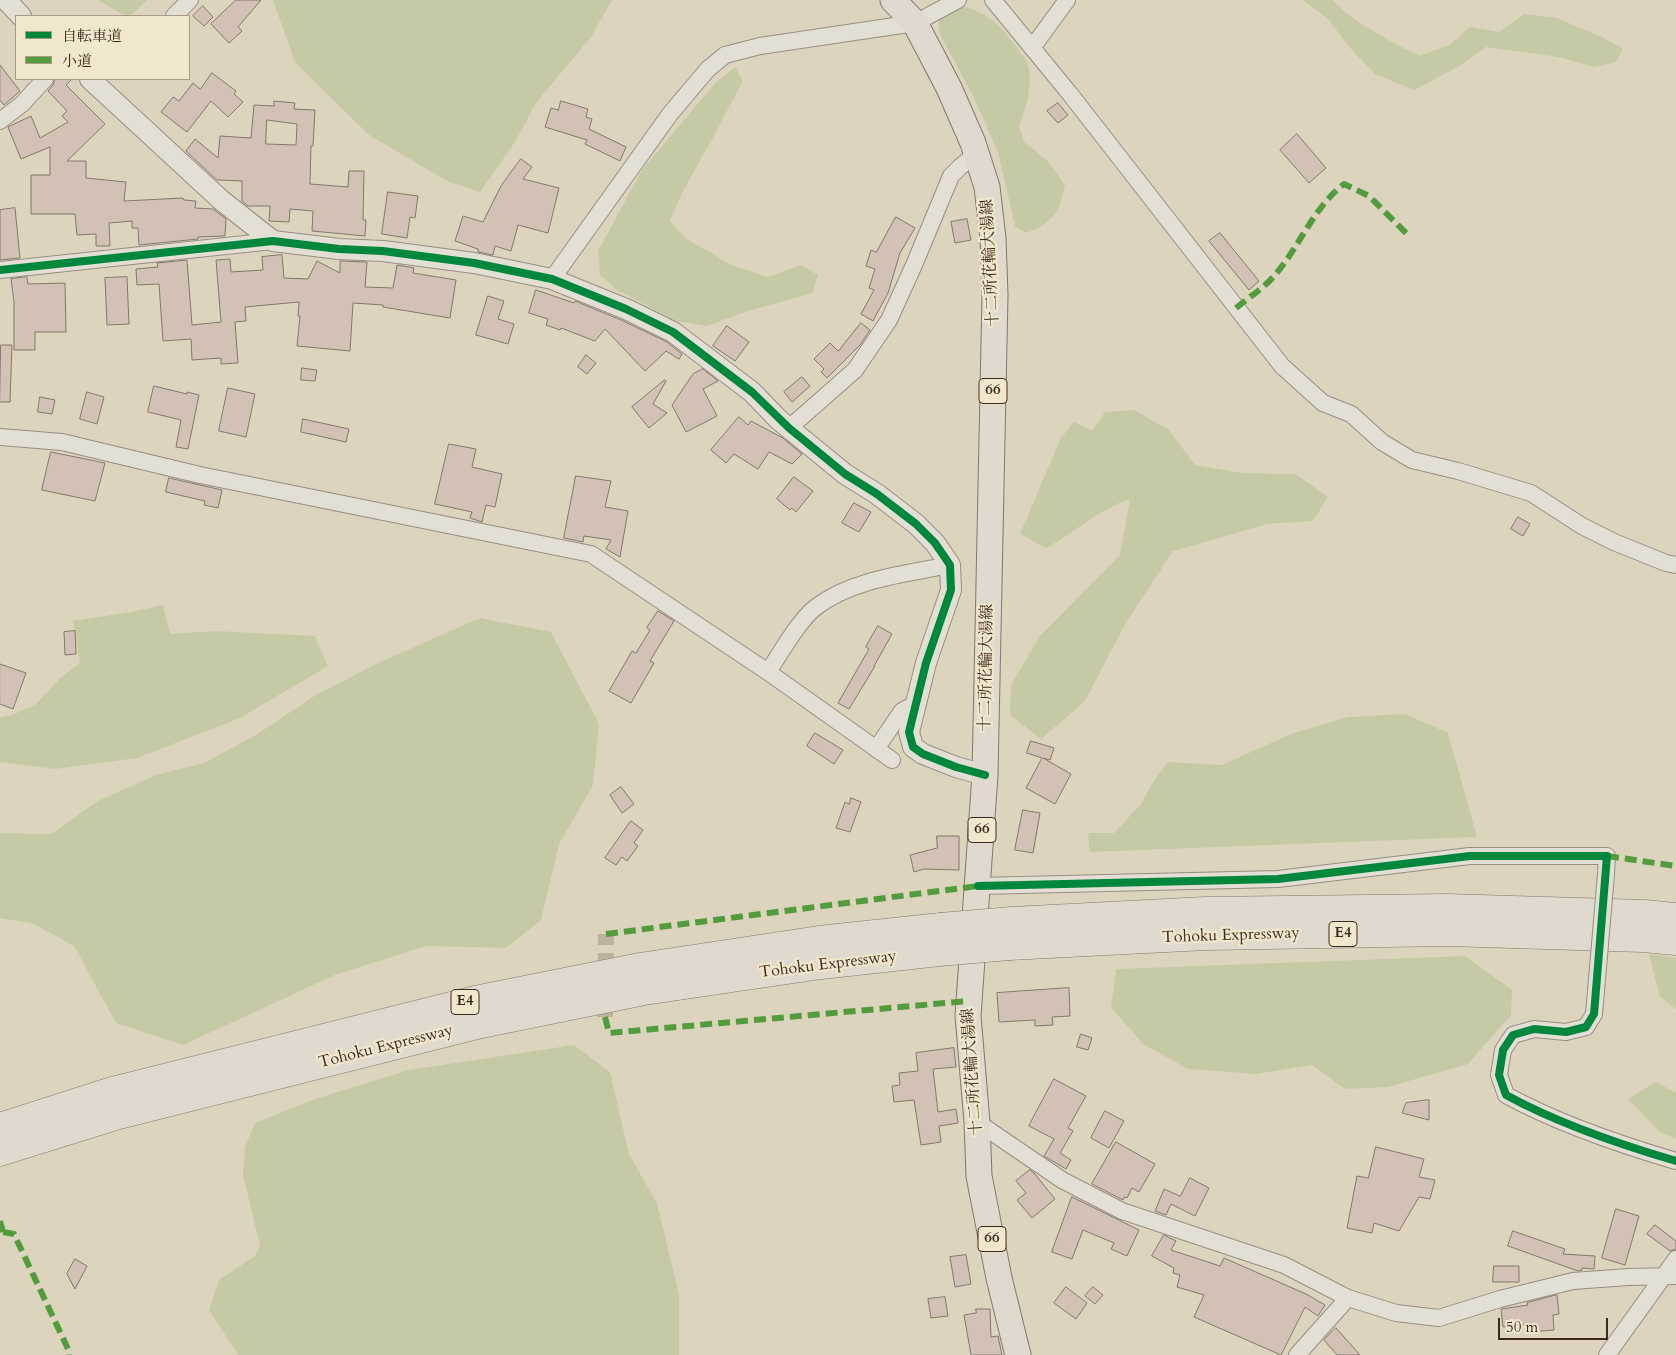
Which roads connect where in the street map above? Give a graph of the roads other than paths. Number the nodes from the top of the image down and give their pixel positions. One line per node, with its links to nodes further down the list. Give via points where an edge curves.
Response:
1 (6, 0): 7 (street)
2 (190, 0): 8 (street)
3 (893, 0): 9 (main road, 十二所花輪大湯線 / 66)
4 (958, 0): 9 (street)
5 (993, 0): 10 (street)
6 (1067, 0): 10 (street)
7 (20, 15)
8 (175, 15)
9 (915, 23): 14 (main road, 十二所花輪大湯線 / 66, via 949,88); 17 (street, via 760,46 725,55 708,69 670,114)
10 (1032, 48): 21 (street, via 1282,366 1324,403 1351,414 1382,442 1412,460 1531,493 1614,542)
11 (44, 80): 13 (street, via 22,104)
12 (91, 80): 15 (street, via 221,200)
13 (0, 121)
14 (976, 154): 18 (street, via 952,176 889,320 854,370); 26 (main road, 十二所花輪大湯線 / 66, via 987,186 995,295)
15 (273, 241): 16 (street); 17 (street, via 474,262)
16 (0, 270)
17 (552, 279): 18 (street, via 673,332 752,392)
18 (789, 428): 20 (street, via 845,474 916,524)
19 (0, 437): 22 (street, via 62,442 200,475 591,554)
20 (950, 565): 22 (street, via 875,580 839,593 814,608); 23 (street, via 951,590)
21 (1676, 565)
22 (768, 672): 24 (street)
23 (915, 704): 24 (street, via 902,711); 26 (street, via 909,732 913,747 956,767)
24 (876, 749): 25 (street)
25 (892, 760)
26 (985, 775): 27 (main road, 十二所花輪大湯線 / 66)
27 (978, 886): 32 (main road, 十二所花輪大湯線 / 66, via 968,1001); 35 (street, bridge, via 1278,879 1470,856 1607,856 1594,1014 1586,1027 1566,1032 1534,1029 1513,1035 1502,1050 1499,1075 1506,1095 1530,1108 1604,1138)
28 (1676, 917): 29 (highway, Tohoku Expressway / E4, via 1447,908 1205,911)
29 (1011, 934): 30 (highway, Tohoku Expressway / E4, bridge); 31 (highway, Tohoku Expressway / E4, via 1206,936 1447,932)
30 (940, 940): 33 (highway, Tohoku Expressway / E4, via 819,940 640,967 475,1000 112,1091); 34 (highway, Tohoku Expressway / E4, via 821,965 644,991 481,1024 119,1115)
31 (1676, 941)
32 (977, 1122): 38 (street, via 1062,1180 1122,1211 1284,1265); 39 (main road, 十二所花輪大湯線 / 66, via 980,1176 999,1278)
33 (0, 1127)
34 (0, 1152)
35 (1676, 1161)
36 (1676, 1259): 37 (street)
37 (1670, 1277): 38 (street, via 1573,1281 1439,1318 1396,1313); 41 (street, via 1644,1301)
38 (1348, 1298): 40 (street)
39 (1018, 1355)
40 (1297, 1355)
41 (1607, 1355)

